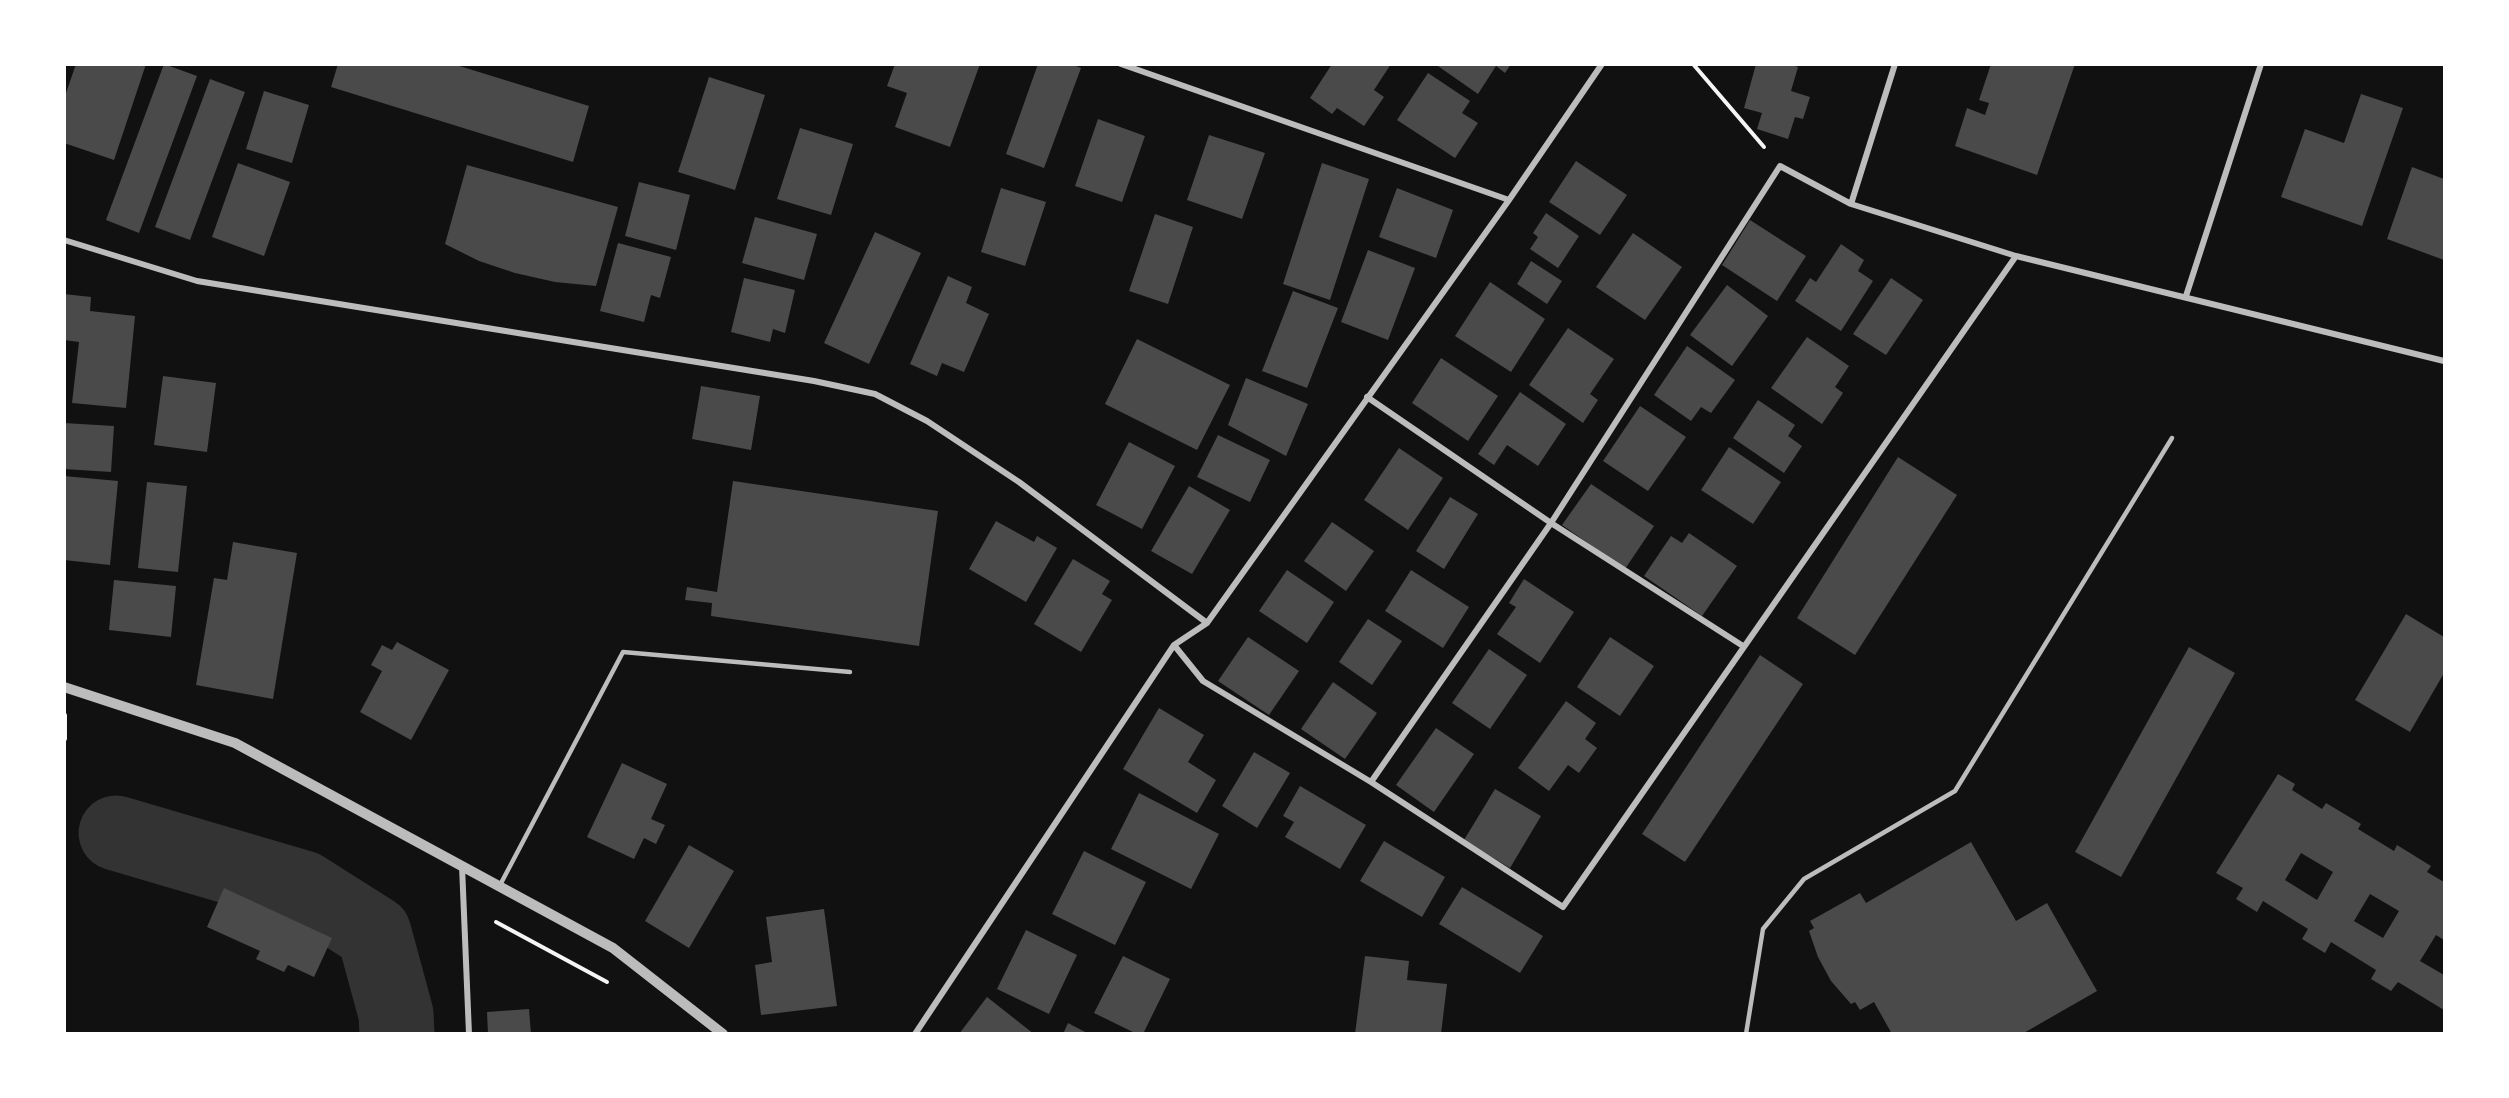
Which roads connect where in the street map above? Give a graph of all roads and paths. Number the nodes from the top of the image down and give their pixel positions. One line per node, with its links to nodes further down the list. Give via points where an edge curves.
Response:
1 (1121, 64): 7 (street)
2 (1602, 64): 7 (street)
3 (1693, 64): 6 (path)
4 (1895, 64): 8 (street)
5 (2261, 64): 11 (street)
6 (1780, 166): 8 (street); 15 (street)
7 (1509, 200): 13 (street)
8 (1851, 204): 10 (street)
9 (64, 240): 16 (street, via 197,281 875,394 927,421 1019,482)
10 (2016, 256): 11 (street); 18 (street)
11 (2186, 297): 12 (street)
12 (2445, 361)
13 (1367, 397): 15 (street); 16 (street)
14 (2172, 438): 31 (lane, via 1955,790 1804,879 1763,929)
15 (1551, 523): 18 (street); 23 (street)
16 (1207, 623): 17 (street)
17 (1174, 645): 23 (street, via 1203,681); 30 (street)
18 (1743, 646): 23 (street, via 1563,908)
19 (850, 672): 25 (lane, via 623,652)
20 (64, 687): 24 (street, via 235,742)
21 (64, 704): 22 (path)
22 (65, 739)
23 (1371, 782)
24 (462, 866): 25 (street); 28 (street)
25 (499, 887): 29 (street, via 613,948)
26 (496, 922): 27 (path)
27 (614, 985)
28 (469, 1034)
29 (723, 1034)
30 (915, 1034)
31 (1746, 1034)

